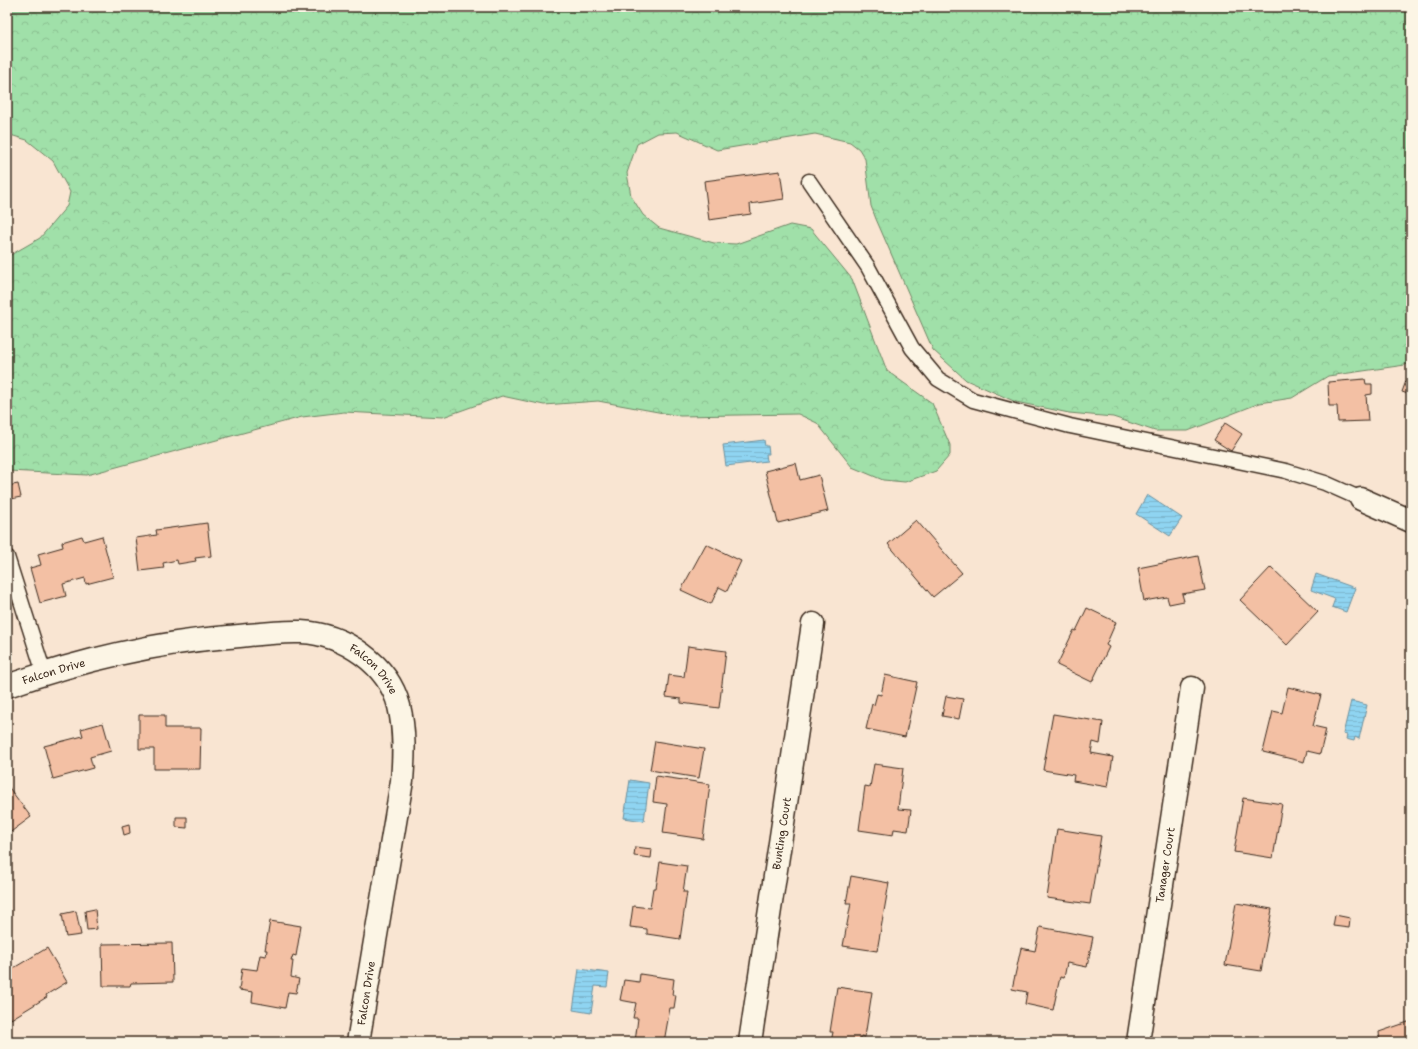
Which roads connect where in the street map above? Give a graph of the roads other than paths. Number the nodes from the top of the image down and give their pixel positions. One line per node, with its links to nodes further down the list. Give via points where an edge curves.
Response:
1 (809, 181): 2 (lane, via 868,267 912,348 938,379 973,400 1070,426 1286,471)
2 (1361, 498): 3 (street)
3 (1411, 521)
4 (7, 557): 6 (lane)
5 (813, 624): 10 (street, Bunting Court)
6 (44, 673): 7 (street, Falcon Drive); 9 (street, Falcon Drive, via 167,644 294,632 341,641 377,668 389,684 398,705 404,754 402,782)
7 (7, 686)
8 (1192, 688): 11 (street, Tanager Court)
9 (358, 1042)
10 (750, 1042)
11 (1138, 1042)

